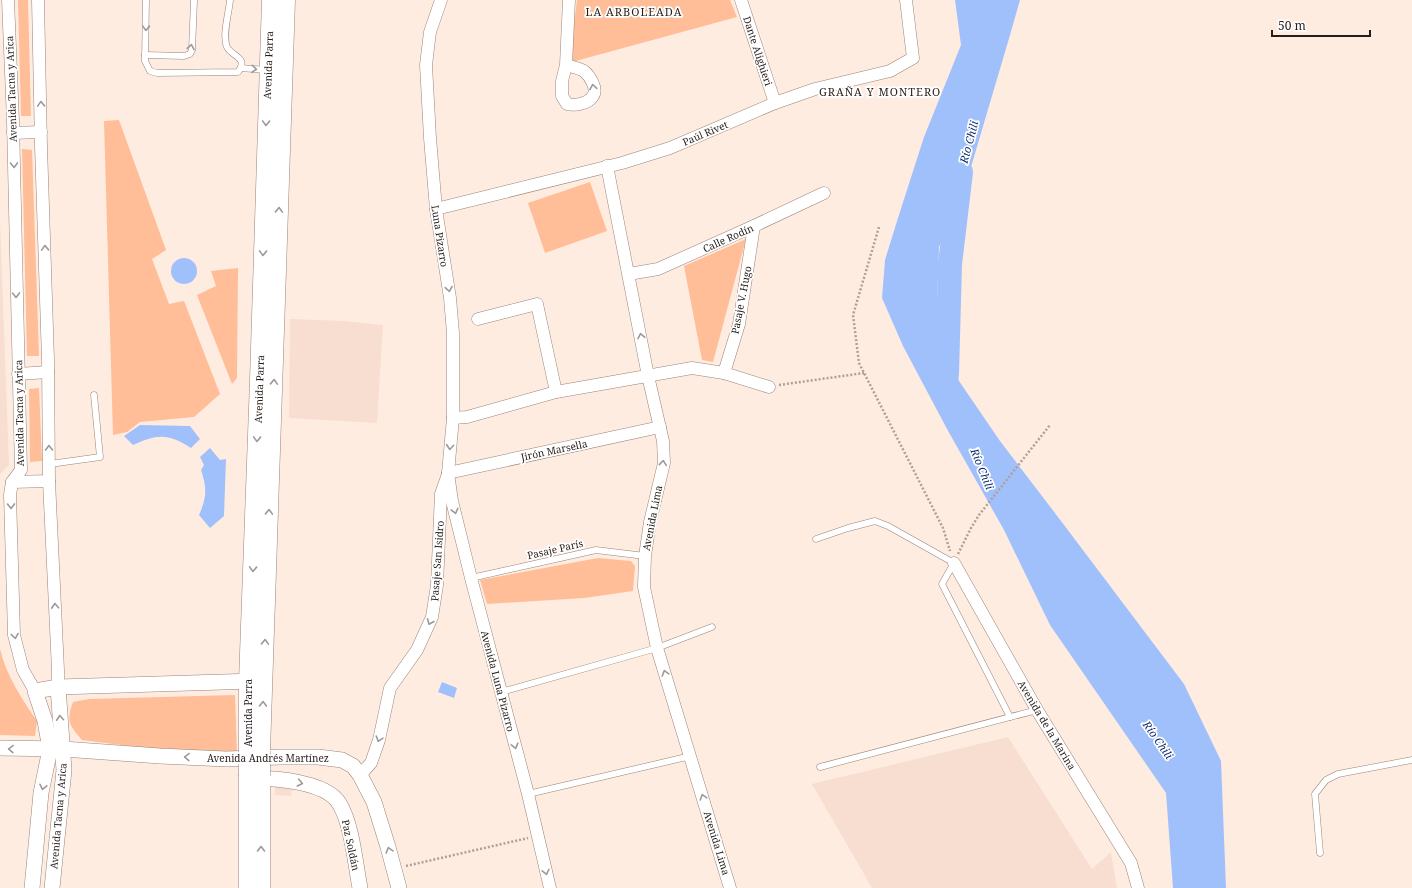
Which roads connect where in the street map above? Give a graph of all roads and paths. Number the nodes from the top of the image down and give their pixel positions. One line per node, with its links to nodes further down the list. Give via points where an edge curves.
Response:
1 (8, 0): 18 (street, Avenida Tacna y Arica)
2 (38, 0): 17 (street, Avenida Tacna y Arica, one-way to 2)
3 (146, 0): 12 (lane, one-way to 12)
4 (194, 0): 12 (lane, one-way to 4, via 190,54)
5 (230, 0): 14 (lane, via 225,37 227,47 241,60)
6 (271, 0): 15 (main road, Avenida Parra)
7 (286, 0): 48 (main road, Avenida Parra, one-way to 7)
8 (441, 0): 21 (street, Luna Pizarro, via 430,32 426,65)
9 (569, 0): 13 (street)
10 (741, 0): 16 (street, Dante Alighieri)
11 (906, 0): 16 (street, Paúl Rivet, via 913,58 890,71 815,88)
12 (145, 55): 14 (lane, via 150,71 157,73 238,72)
13 (566, 65)
14 (241, 68): 15 (lane, one-way to 15)
15 (268, 70): 48 (main road, Avenida Parra, one-way to 48, via 259,386)
16 (775, 103): 19 (street, Paúl Rivet, via 670,148)
17 (41, 132): 18 (street); 26 (street, Avenida Tacna y Arica, one-way to 17)
18 (13, 133): 29 (street, Avenida Tacna y Arica, one-way to 29)
19 (607, 166): 21 (street, Paúl Rivet); 24 (street, Avenida Lima)
20 (824, 193): 22 (street, Calle Rodín)
21 (436, 209): 34 (street, Luna Pizarro, one-way to 34, via 453,333)
22 (754, 226): 24 (street, Calle Rodín, via 658,269); 27 (street, Pasaje V. Hugo, via 739,324)
23 (879, 227): 28 (path, via 853,315 859,364)
24 (629, 274): 30 (street, Avenida Lima, one-way to 24)
25 (478, 319): 32 (street, via 537,304)
26 (48, 372): 29 (street); 37 (street, Avenida Tacna y Arica, one-way to 26)
27 (724, 373): 30 (street, via 692,368); 31 (street)
28 (864, 373): 31 (path); 44 (path, via 943,528)
29 (18, 374): 40 (street, Avenida Tacna y Arica, via 21,470)
30 (648, 376): 32 (street); 36 (street, Avenida Lima)
31 (774, 386)
32 (556, 392): 34 (street, via 467,417)
33 (94, 395): 37 (lane, via 100,457)
34 (453, 418): 38 (street, Luna Pizarro, one-way to 38)
35 (1050, 425): 42 (path, via 979,515)
36 (660, 427): 38 (street, Jirón Marsella); 43 (street, Avenida Lima, one-way to 36, via 664,464 664,441)
37 (50, 464): 39 (street, Avenida Tacna y Arica)
38 (448, 473): 45 (street, Avenida Luna Pizarro, one-way to 45, via 452,501); 59 (street, Pasaje San Isidro, one-way to 59, via 441,494 437,585 432,617 417,650 390,688 379,740 371,763)
39 (50, 480): 40 (street); 49 (street, Avenida Tacna y Arica, one-way to 39)
40 (12, 482): 50 (street, Avenida Tacna y Arica, one-way to 50, via 10,495 14,635 23,670)
41 (816, 539): 44 (lane, via 875,521)
42 (963, 544)
43 (645, 556): 45 (lane, Pasaje París, via 596,550); 47 (street, Avenida Lima, via 644,586)
44 (954, 563): 52 (street, Avenida de la Marina); 53 (lane, via 942,584)
45 (471, 578): 51 (street, Avenida Luna Pizarro)
46 (712, 627): 47 (lane)
47 (658, 648): 51 (lane); 56 (street, Avenida Lima, one-way to 47)
48 (256, 681): 49 (street); 60 (main road, Avenida Parra, bridge)
49 (58, 687): 50 (street); 55 (street, Avenida Tacna y Arica, one-way to 49)
50 (35, 691): 55 (street, Avenida Tacna y Arica)
51 (501, 692): 61 (street, Avenida Luna Pizarro, one-way to 61)
52 (1037, 710): 53 (lane); 73 (street, Avenida de la Marina, via 1131,863)
53 (1010, 717): 58 (lane)
54 (0, 748): 55 (street, Avenida Andrés Martínez, one-way to 54)
55 (56, 749): 59 (street, Avenida Andrés Martínez, one-way to 55, via 354,766 342,760 324,758 226,759); 65 (street, Avenida Tacna y Arica, one-way to 65, via 42,793); 66 (street, Avenida Tacna y Arica, via 64,770)
56 (691, 756): 61 (lane); 72 (street, Avenida Lima, one-way to 56)
57 (1412, 760): 63 (lane, via 1338,774 1326,780 1315,794)
58 (820, 767)
59 (360, 775): 64 (street, Avenida Andrés Martínez, one-way to 59, via 374,802)
60 (255, 777): 67 (main road); 68 (main road, one-way to 60); 69 (street, Paz Soldán, one-way to 69, via 312,785 338,801 347,820)
61 (528, 794): 62 (street, Avenida Luna Pizarro)
62 (538, 836): 64 (path); 71 (street, Avenida Luna Pizarro, one-way to 71)
63 (1320, 853)
64 (394, 869): 70 (street, Avenida Andrés Martínez)
65 (32, 888)
66 (52, 888)
67 (248, 888)
68 (261, 888)
69 (360, 888)
70 (399, 888)
71 (550, 888)
72 (730, 888)
73 (1138, 888)

